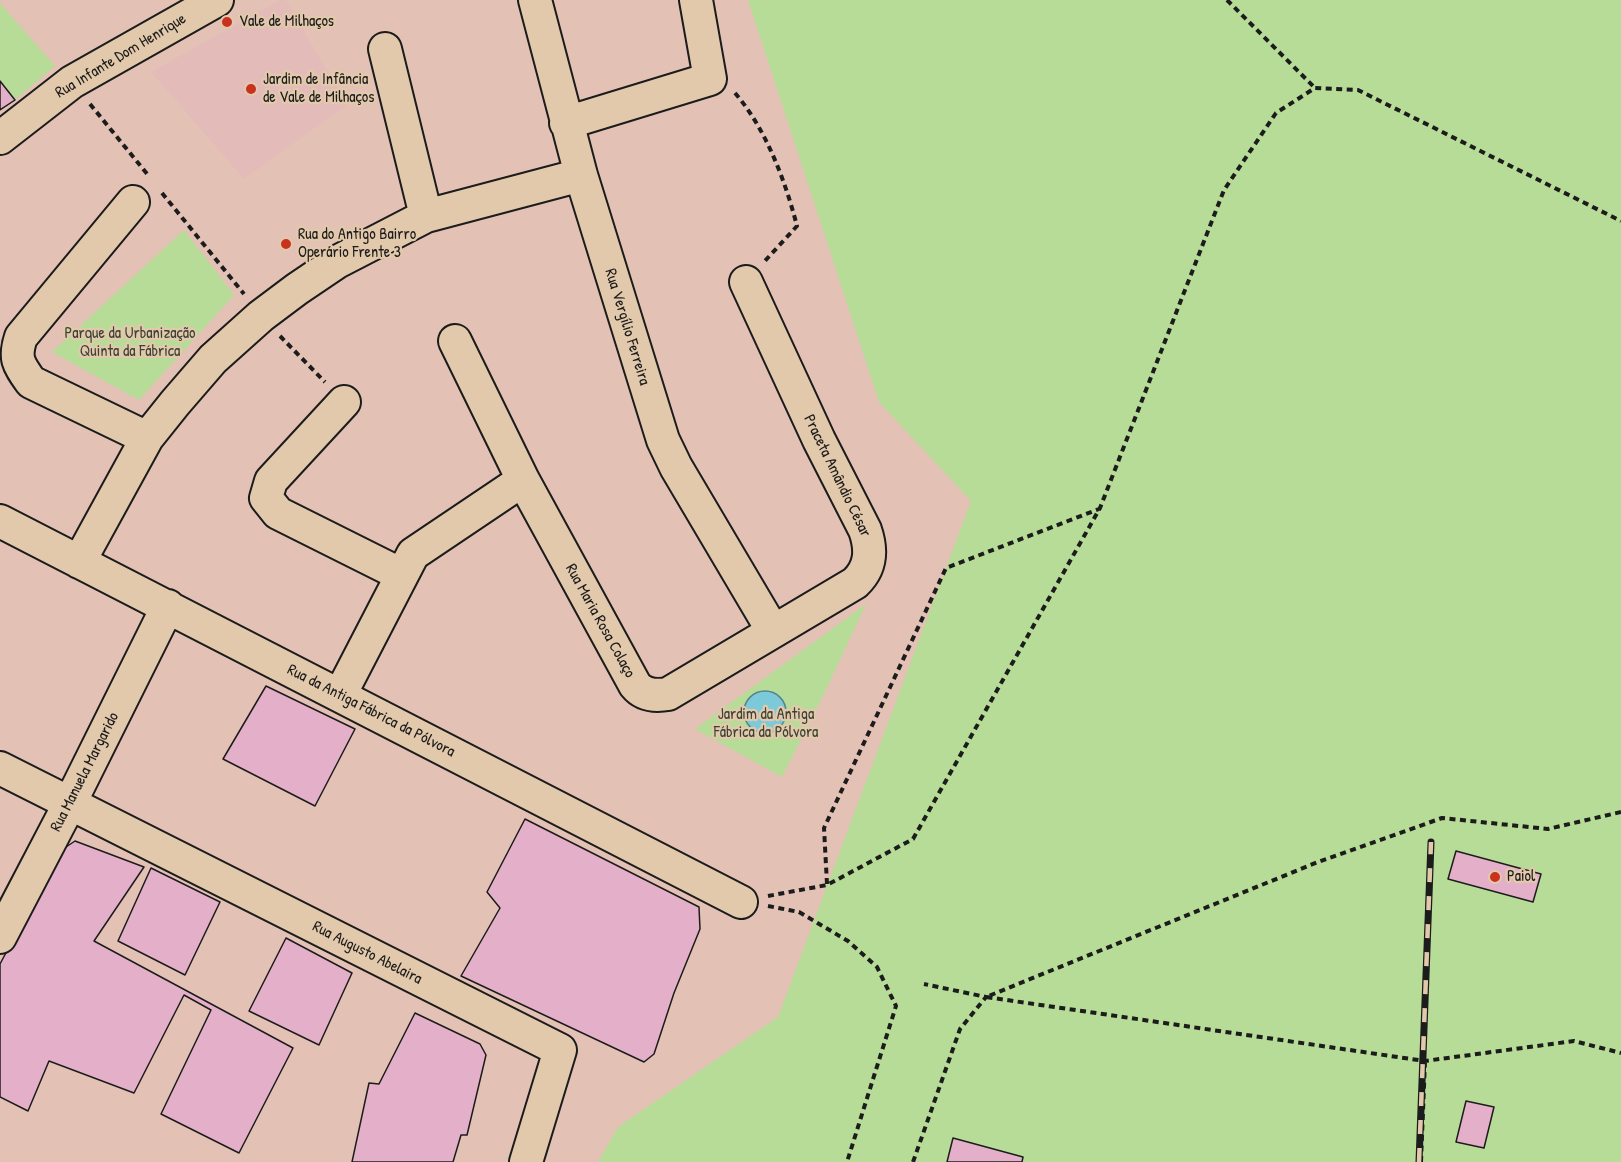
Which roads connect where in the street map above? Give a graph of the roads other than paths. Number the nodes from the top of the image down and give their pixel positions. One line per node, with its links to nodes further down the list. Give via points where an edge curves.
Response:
1 (217, 0): 6 (street, Rua Infante Dom Henrique, via 72,82)
2 (535, 0): 5 (street, Rua Vergílio Ferreira)
3 (696, 0): 5 (street, via 710,79)
4 (385, 49): 9 (street)
5 (566, 123): 7 (street, Rua Vergílio Ferreira)
6 (0, 138)
7 (581, 175): 9 (street); 19 (street, Rua Vergílio Ferreira, via 667,450)
8 (149, 192): 13 (street, via 21,337 16,351 20,367 31,382)
9 (426, 216): 13 (street, via 337,262 261,316 213,359)
10 (746, 282): 19 (street, Praceta Amândio César, via 865,530 870,553 866,571 855,583)
11 (455, 341): 14 (street, Rua Maria Rosa Colaço)
12 (344, 402): 17 (street, via 272,481 266,498 278,513)
13 (147, 438): 16 (street)
14 (523, 480): 17 (street, via 413,554); 19 (street, Rua Maria Rosa Colaço, via 642,692 673,692)
15 (0, 521): 16 (street, Rua da Antiga Fábrica da Pólvora)
16 (79, 562): 18 (street, Rua da Antiga Fábrica da Pólvora)
17 (402, 574): 20 (street)
18 (168, 606): 20 (street, Rua da Antiga Fábrica da Pólvora); 22 (street, Rua Manuela Margarido)
19 (773, 631)
20 (340, 695): 23 (street, Rua da Antiga Fábrica da Pólvora)
21 (0, 768): 22 (street)
22 (70, 803): 24 (street, Rua Manuela Margarido); 25 (street, Rua Augusto Abelaira, via 560,1050)
23 (741, 902)
24 (0, 937)
25 (526, 1162)

